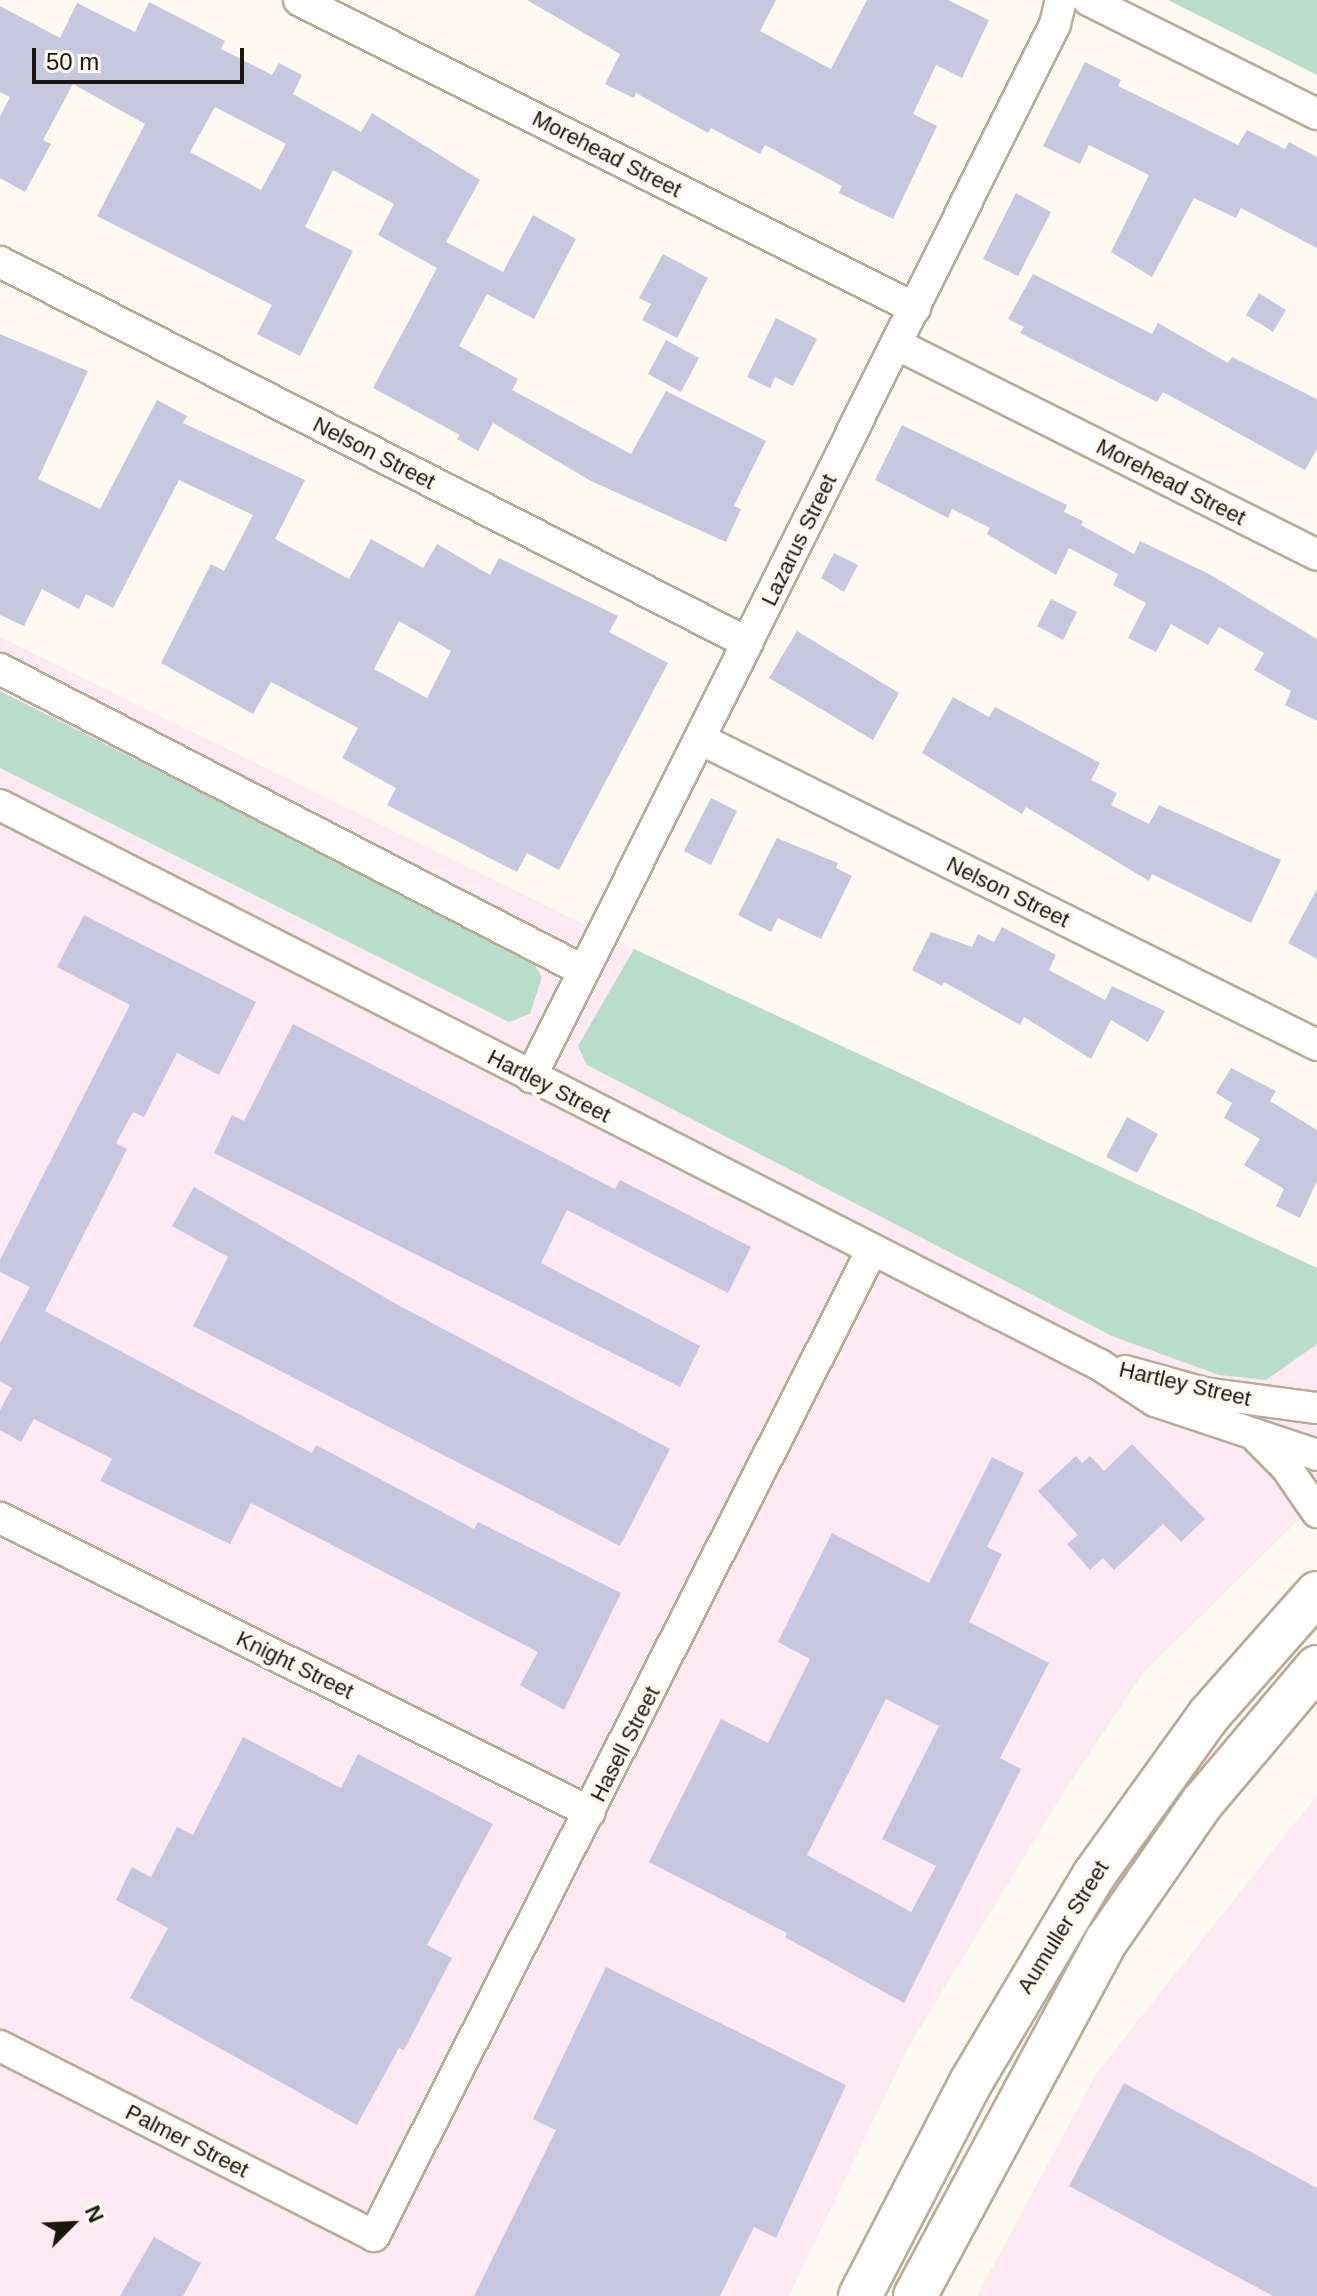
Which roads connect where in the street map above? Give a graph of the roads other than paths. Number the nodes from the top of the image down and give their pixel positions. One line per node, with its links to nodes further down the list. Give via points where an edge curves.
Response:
1 (299, 0): 6 (street, Morehead Street)
2 (1061, 0): 6 (street, Lazarus Street, via 1055,24)
3 (1088, 0): 4 (street)
4 (1317, 114)
5 (0, 262): 9 (street, Nelson Street)
6 (915, 308): 7 (street, Lazarus Street)
7 (896, 344): 8 (street, Morehead Street); 9 (street, Lazarus Street)
8 (1317, 555)
9 (748, 643): 11 (street, Lazarus Street)
10 (0, 669): 13 (street)
11 (700, 739): 13 (street, Lazarus Street); 14 (street, Nelson Street)
12 (0, 805): 15 (street, Hartley Street)
13 (584, 971): 15 (street, Lazarus Street)
14 (1317, 1045)
15 (531, 1077): 16 (street, Hartley Street)
16 (872, 1250): 17 (street, Hartley Street); 25 (street, Hasell Street)
17 (1100, 1365): 18 (street, Hartley Street, via 1204,1393); 19 (street, Hartley Street, via 1155,1401)
18 (1317, 1408)
19 (1254, 1436): 20 (street, Hartley Street); 21 (street, Hartley Street, via 1286,1467)
20 (1317, 1455)
21 (1317, 1512)
22 (0, 1518): 25 (street, Knight Street)
23 (1312, 1591): 28 (main road, Aumuller Street, via 1209,1715 1094,1875 971,2082)
24 (1317, 1667): 29 (main road, Aumuller Street, via 1230,1766 1107,1940)
25 (590, 1812): 27 (street, Hasell Street)
26 (0, 2046): 27 (street, Palmer Street)
27 (374, 2236)
28 (860, 2296)
29 (915, 2296)

